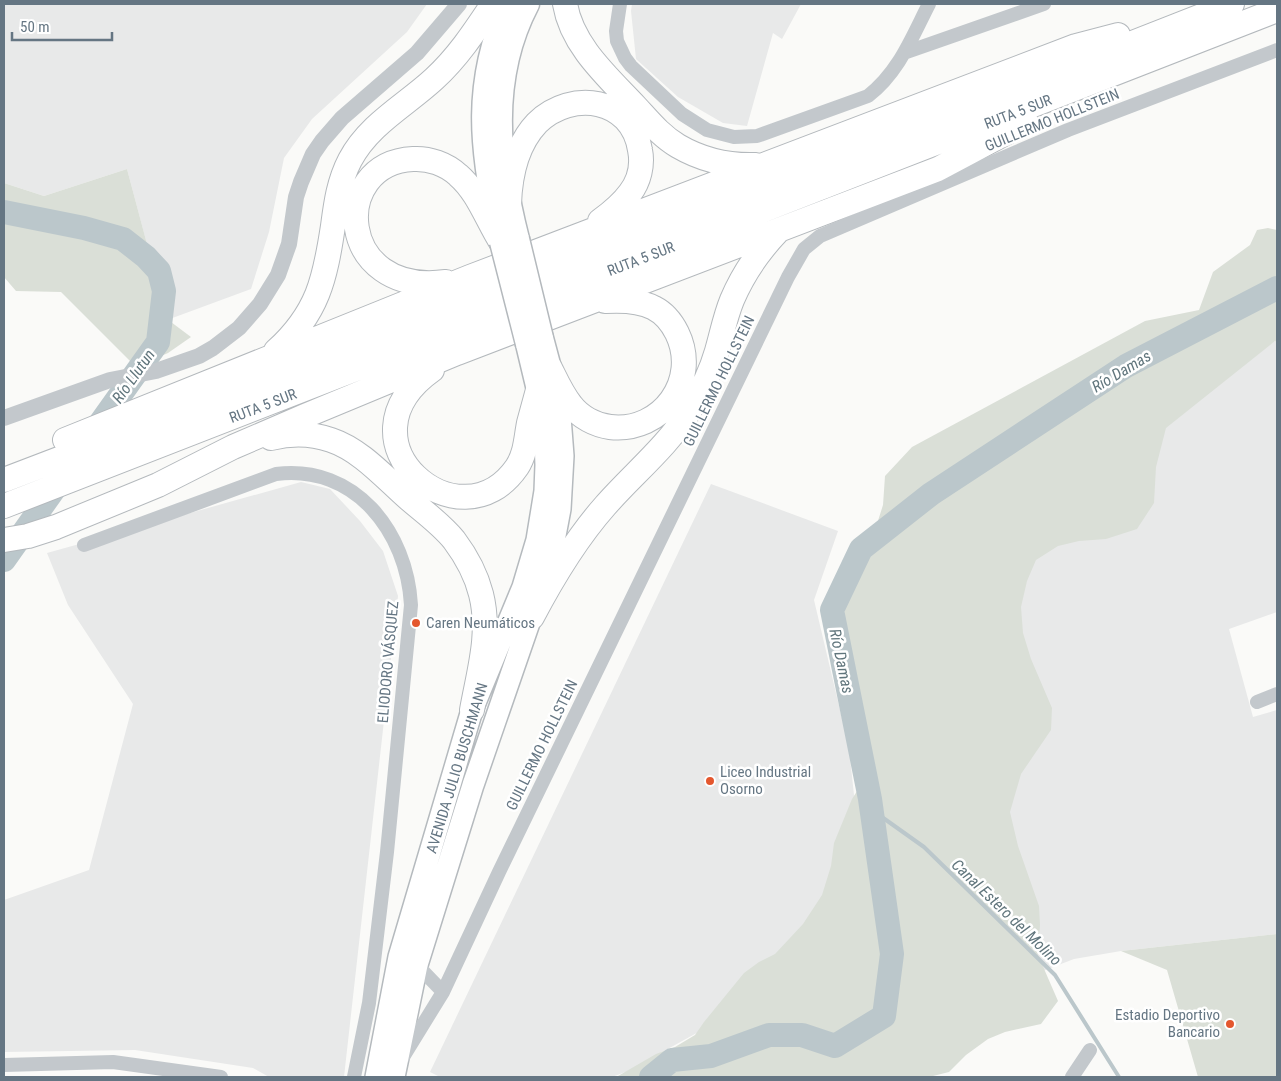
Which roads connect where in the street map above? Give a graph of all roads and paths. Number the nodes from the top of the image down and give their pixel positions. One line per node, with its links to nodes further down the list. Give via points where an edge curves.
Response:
1 (459, 4): 27 (street, via 417,53 342,118 313,154 296,197 289,244 278,275 239,328 199,356 110,380)
2 (493, 4): 24 (highway, via 447,67 378,124 358,146 339,186 326,268 318,294 297,330)
3 (508, 4): 19 (highway, via 490,54 482,114 484,152)
4 (528, 4): 16 (highway, via 511,46 501,97 501,145)
5 (565, 4): 15 (highway, via 581,44 606,76 663,136 705,158 735,165)
6 (620, 4): 13 (street, via 617,41 631,66 682,114 707,130 734,136 756,136 868,96 893,72)
7 (929, 4): 13 (street)
8 (1044, 4): 13 (street)
9 (1232, 4): 11 (highway, RUTA 5 SUR)
10 (1277, 10): 14 (highway, RUTA 5 SUR)
11 (1184, 22): 15 (highway, via 1076,46); 30 (highway, RUTA 5 SUR, via 507,288)
12 (1277, 50): 39 (street, GUILLERMO HOLLSTEIN, via 1068,130 874,212 820,236 804,250 788,277)
13 (904, 53)
14 (1125, 70): 17 (highway, via 938,169); 31 (highway, RUTA 5 SUR)
15 (767, 165): 18 (highway)
16 (509, 204): 18 (highway, via 514,166 526,138 537,124 567,105 606,106 623,116 637,136 641,154 639,174 626,199); 19 (highway)
17 (779, 230): 21 (highway); 34 (highway, via 754,258 737,288 709,372 690,410 666,443 589,525 552,578)
18 (580, 235): 20 (highway)
19 (509, 240): 20 (highway, via 464,180 448,167 430,160 407,159 387,165 373,176 362,193 356,222 364,249 375,265 391,275 413,282 441,283); 22 (highway, bridge)
20 (470, 278): 24 (highway)
21 (584, 304): 23 (highway); 25 (highway, via 632,302 661,313 675,330 683,350 684,372 677,393 664,410 646,422 627,427 606,426 571,406)
22 (535, 341): 25 (highway); 26 (highway, AVENIDA JULIO BUSCHMANN)
23 (457, 353): 26 (highway, via 414,384 397,412 396,435 401,457 414,476 433,490 453,496 475,495 495,488 512,474 523,456); 28 (highway)
24 (263, 360): 29 (highway)
25 (550, 368): 34 (main road, AVENIDA JULIO BUSCHMANN, via 561,422 562,482 550,562)
26 (538, 390): 37 (main road, AVENIDA JULIO BUSCHMANN, via 546,465 537,540 523,587)
27 (4, 418)
28 (233, 447): 32 (highway, via 96,512 28,536); 37 (highway, via 289,434 317,436 341,444 361,456 453,539 474,572 484,608 486,638)
29 (4, 466)
30 (4, 480)
31 (4, 506)
32 (4, 540)
33 (84, 545): 44 (street, ELIODORO VÁSQUEZ, via 288,472 312,474 345,486 381,520 398,548 408,576 410,605 387,852 369,1002)
34 (532, 617): 38 (main road, AVENIDA JULIO BUSCHMANN, via 473,785)
35 (1277, 694): 36 (street)
36 (1257, 702)
37 (472, 710): 45 (main road, AVENIDA JULIO BUSCHMANN, via 400,957)
38 (417, 965): 39 (street); 42 (main road, AVENIDA JULIO BUSCHMANN)
39 (443, 992): 42 (street, GUILLERMO HOLLSTEIN)
40 (1090, 1050): 46 (street)
41 (4, 1065): 43 (street, via 113,1062)
42 (395, 1073)
43 (221, 1077)
44 (354, 1077)
45 (376, 1077)
46 (1072, 1077)

